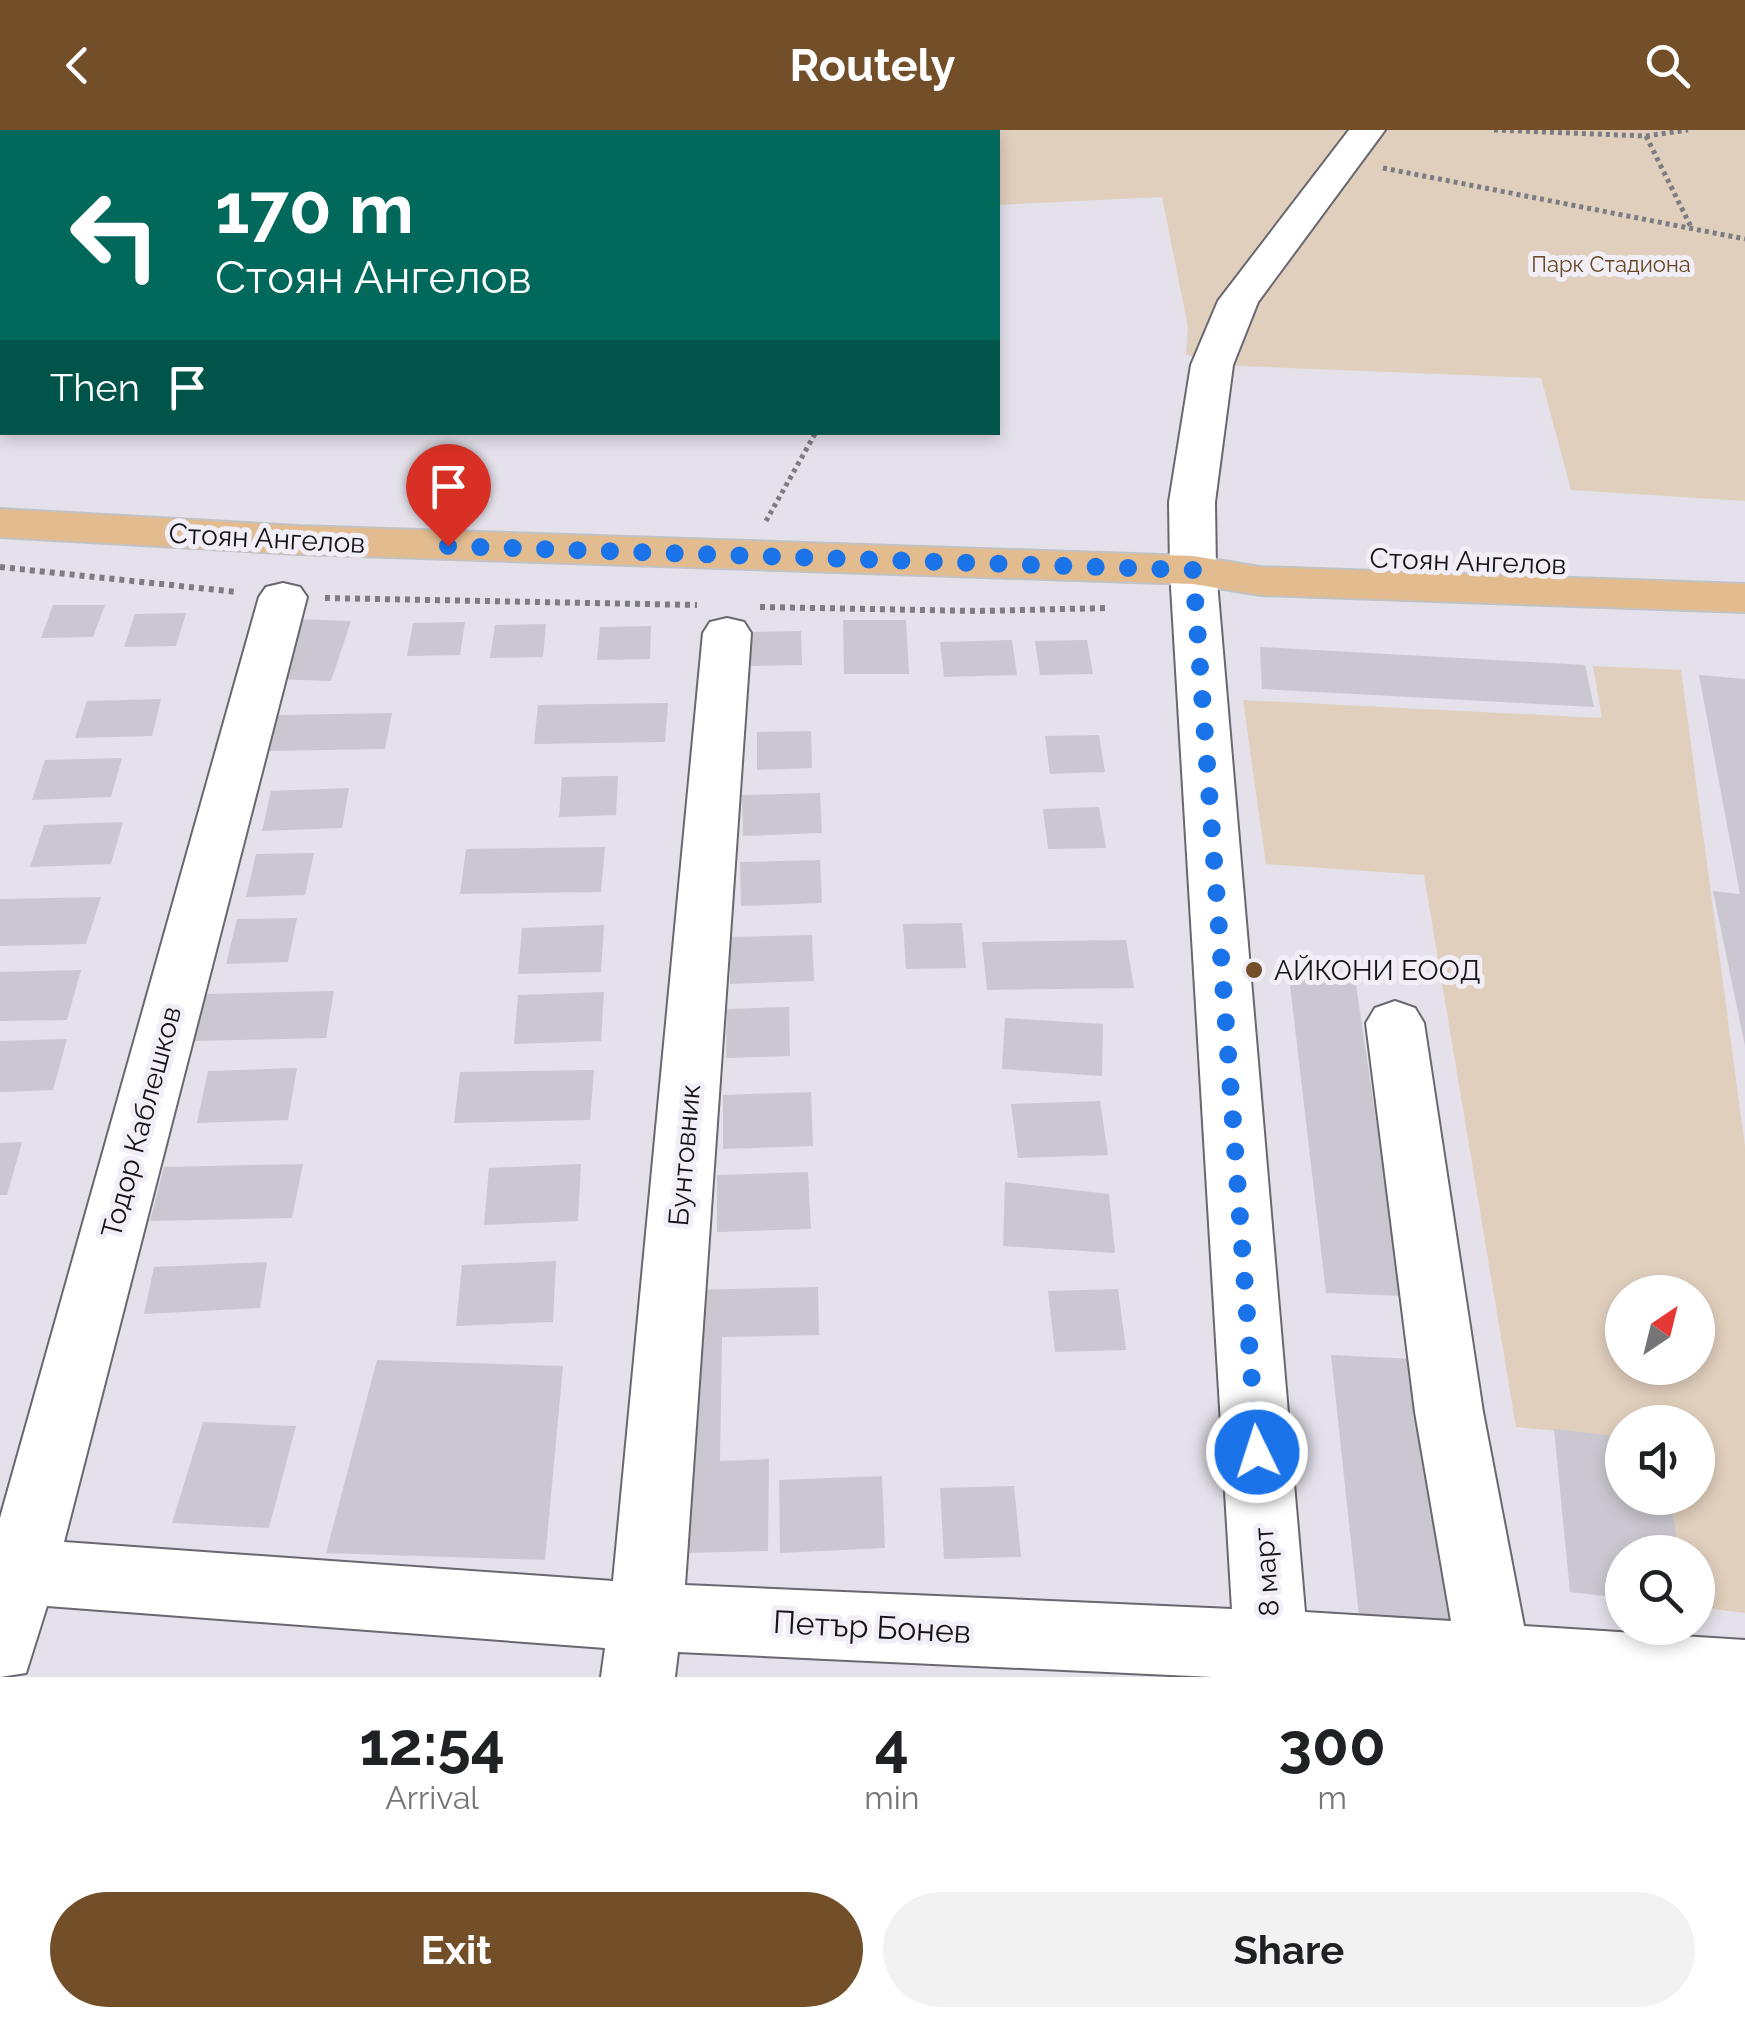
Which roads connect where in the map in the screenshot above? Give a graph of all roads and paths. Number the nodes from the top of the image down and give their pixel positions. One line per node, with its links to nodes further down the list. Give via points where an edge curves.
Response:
1 (1494, 130): 3 (path)
2 (1688, 130): 3 (path)
3 (1646, 136): 5 (path)
4 (1356, 145): 5 (path); 12 (street, 8 март, via 1238,301 1212,365 1192,502)
5 (1692, 228): 6 (path)
6 (1745, 240)
7 (814, 435): 9 (path)
8 (0, 523): 9 (main road, Стоян Ангелов)
9 (745, 556): 12 (main road, Стоян Ангелов)
10 (0, 567): 13 (path)
11 (1745, 573): 12 (main road, Стоян Ангелов, via 1256,552)
12 (1194, 588): 14 (main road, Стоян Ангелов, via 1260,581); 15 (path, via 979,611); 20 (street, 8 март)
13 (283, 596): 15 (path); 17 (street, Тодор Каблешков)
14 (1745, 598)
15 (724, 615): 18 (street, Бунтовник)
16 (1395, 1024): 21 (street, via 1449,1412)
17 (10, 1571): 18 (street, Петър Бонев); 19 (street, Тодор Каблешков)
18 (642, 1647): 20 (street, Петър Бонев)
19 (0, 1648)
20 (1272, 1661): 21 (street, Петър Бонев)
21 (1527, 1666): 22 (street, Петър Бонев)
22 (1745, 1675)

